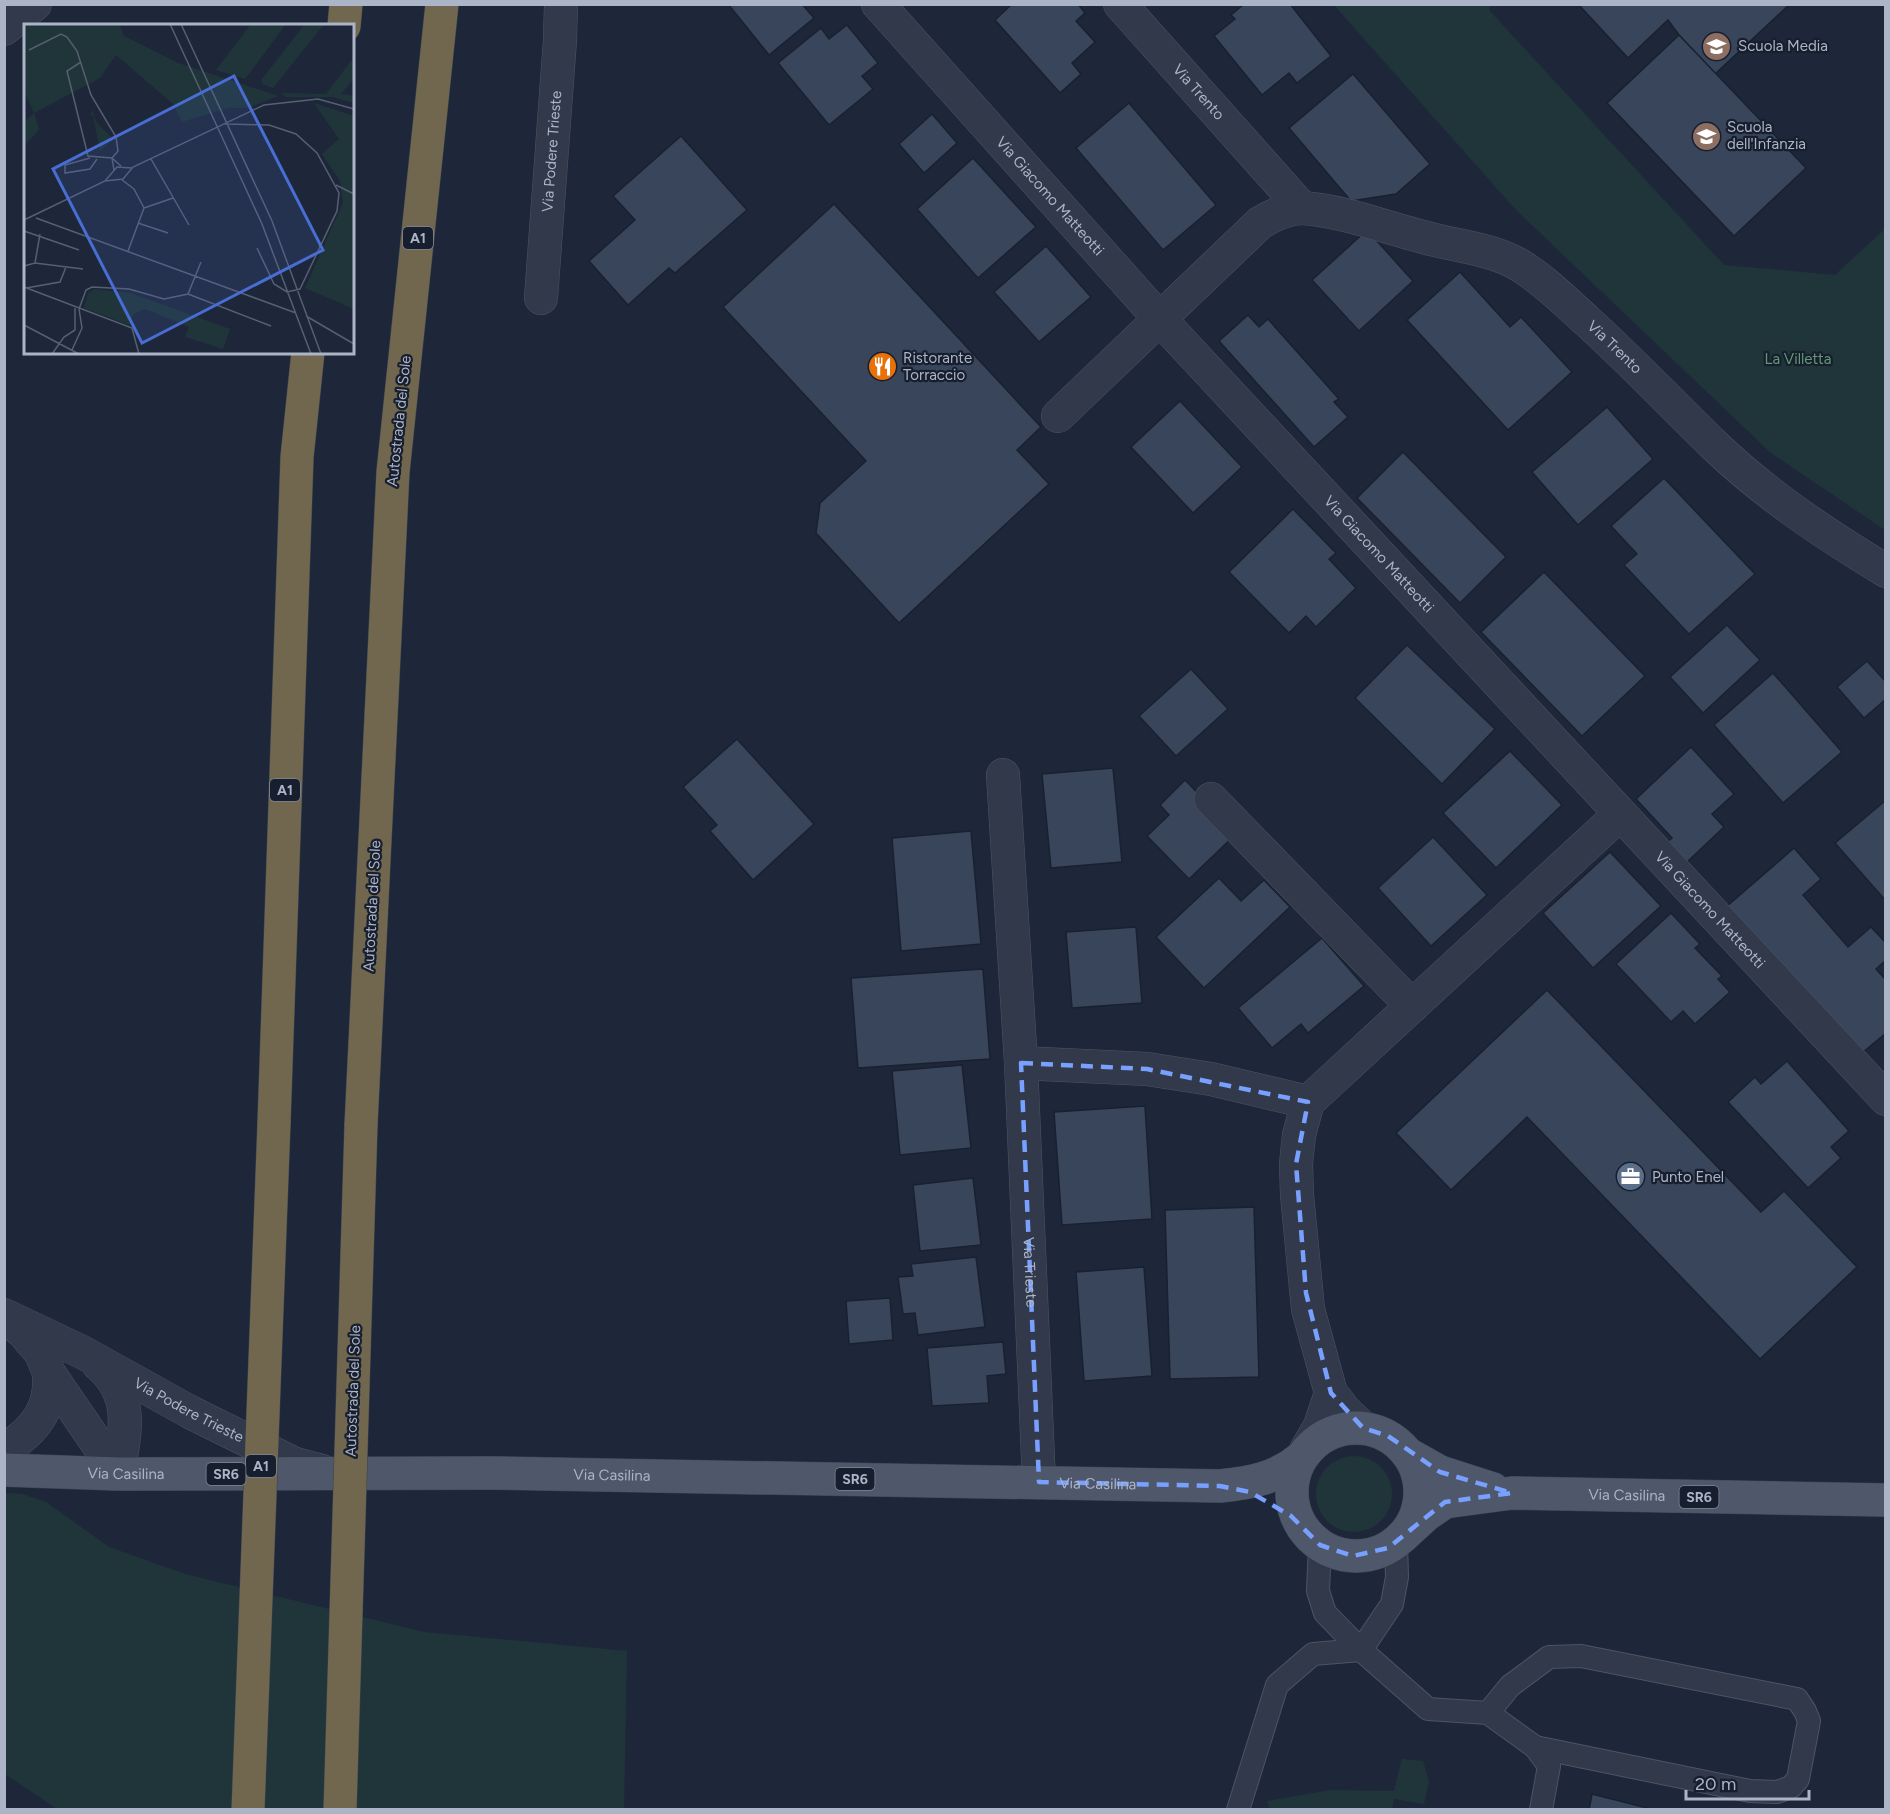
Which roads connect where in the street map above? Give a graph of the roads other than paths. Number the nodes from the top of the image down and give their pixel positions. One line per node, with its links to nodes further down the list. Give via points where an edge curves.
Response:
1 (35, 4): 8 (street)
2 (346, 4): 7 (highway)
3 (442, 4): 43 (highway, Autostrada del Sole / A1, bridge, via 393,472 361,1125)
4 (561, 4): 10 (street, Via Podere Trieste)
5 (878, 4): 11 (street, Via Giacomo Matteotti)
6 (1120, 4): 9 (street, Via Trento)
7 (344, 24)
8 (4, 29)
9 (1302, 208): 11 (street, Via Trento, via 1281,212 1260,223); 14 (street, Via Trento, via 1487,251 1521,266 1583,317 1757,482 1832,538)
10 (541, 298)
11 (1159, 318): 13 (street, Via Trento); 17 (street, Via Giacomo Matteotti)
12 (308, 354): 42 (highway, A1, bridge, via 297,457)
13 (1058, 416)
14 (1886, 571)
15 (1004, 776): 19 (street, Via Trieste)
16 (1211, 799): 18 (street)
17 (1619, 815): 18 (street); 20 (street, Via Giacomo Matteotti)
18 (1413, 1006): 21 (street)
19 (1021, 1063): 21 (street, via 1164,1072); 33 (street, Via Trieste)
20 (1886, 1099)
21 (1308, 1102): 25 (street, via 1297,1149 1298,1218 1308,1309)
22 (4, 1317): 23 (street, Via Podere Trieste); 24 (street, Via Podere Trieste, via 42,1353)
23 (82, 1352): 31 (street, Via Podere Trieste, via 295,1464); 32 (street, Via Podere Trieste, via 110,1376 121,1396 126,1426)
24 (49, 1373): 27 (street, via 47,1401 32,1430); 32 (street, Via Podere Trieste)
25 (1331, 1393): 26 (street); 28 (street, via 1320,1426)
26 (1363, 1428): 28 (main road, SR6, via 1336,1430 1320,1438); 29 (main road, SR6, via 1388,1436)
27 (4, 1450)
28 (1304, 1454): 34 (main road, Via Casilina / SR6, via 1288,1469 1270,1477); 37 (main road, via 1294,1474 1292,1500 1297,1518)
29 (1408, 1454): 35 (main road, Via Casilina / SR6, via 1453,1478); 38 (main road, via 1417,1470 1420,1497 1413,1522)
30 (4, 1470): 32 (main road, Via Casilina / SR6)
31 (333, 1473): 32 (main road, Via Casilina / SR6); 33 (main road, Via Casilina / SR6)
32 (118, 1474)
33 (1039, 1482): 34 (main road, Via Casilina / SR6)
34 (1220, 1486): 37 (main road, Via Casilina / SR6, via 1266,1499 1291,1516)
35 (1512, 1493): 36 (main road, Via Casilina / SR6); 38 (main road, Via Casilina / SR6, via 1445,1502)
36 (1886, 1500)
37 (1313, 1539): 38 (main road, SR6, via 1336,1553 1362,1556 1380,1552); 39 (lane, via 1318,1591 1325,1613)
38 (1399, 1540): 39 (lane, via 1392,1604)
39 (1360, 1650): 40 (lane, via 1428,1709); 44 (lane, via 1313,1654 1277,1685)
40 (1488, 1713): 41 (lane); 41 (lane, via 1510,1686 1549,1657 1581,1656 1797,1699 1809,1721 1798,1779 1791,1787 1777,1792 1750,1791)
41 (1535, 1747): 45 (lane, via 1549,1766)
42 (248, 1809)
43 (339, 1809)
44 (1238, 1809)
45 (1541, 1809)

